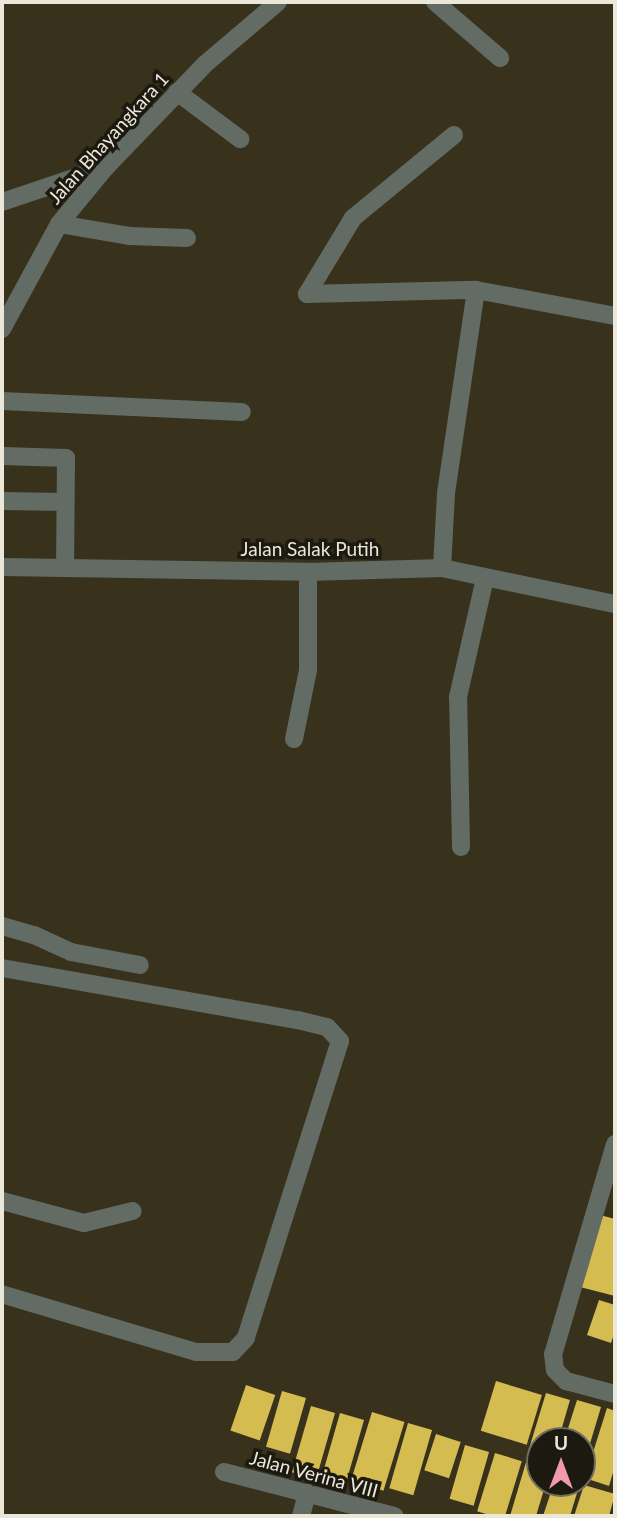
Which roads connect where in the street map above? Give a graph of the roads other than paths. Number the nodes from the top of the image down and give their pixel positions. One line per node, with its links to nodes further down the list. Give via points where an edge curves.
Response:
1 (278, 2): 4 (street, Jalan Bhayangkara 1)
2 (435, 2): 3 (street)
3 (500, 58)
4 (177, 92): 6 (street); 7 (street, Jalan Bhayangkara 1)
5 (453, 135): 11 (street, via 352,218 307,294)
6 (240, 139)
7 (106, 167): 8 (street); 9 (street, Jalan Bhayangkara 1)
8 (2, 202)
9 (59, 224): 10 (street, via 129,236); 13 (street, Jalan Bhayangkara 1)
10 (187, 238)
11 (476, 290): 12 (street); 21 (street, via 446,493)
12 (615, 316)
13 (2, 330)
14 (2, 401): 15 (street)
15 (242, 412)
16 (2, 456): 18 (street, via 66,458)
17 (2, 501): 18 (street)
18 (65, 502): 20 (street)
19 (2, 567): 20 (street, Jalan Salak Putih)
20 (65, 568): 22 (street, Jalan Salak Putih)
21 (442, 568): 22 (street, Jalan Salak Putih); 23 (street, Jalan Salak Putih)
22 (308, 572): 25 (street, via 308,670)
23 (485, 578): 24 (street, Jalan Salak Putih); 26 (street, via 458,697)
24 (615, 604)
25 (294, 739)
26 (461, 847)
27 (2, 926): 28 (street, via 71,951)
28 (140, 965)
29 (2, 968): 35 (street, via 298,1020 327,1027 340,1041 246,1338 233,1352 196,1352)
30 (615, 1144): 32 (street)
31 (2, 1201): 33 (street, via 84,1223)
32 (597, 1208): 34 (street); 36 (street, via 553,1353 555,1370 566,1381)
33 (133, 1211)
34 (615, 1213)
35 (2, 1294)
36 (615, 1394)
37 (224, 1472): 38 (street, Jalan Verina VIII)
38 (307, 1493): 39 (street); 40 (street, Jalan Verina VIII)
39 (301, 1516)
40 (394, 1516)

